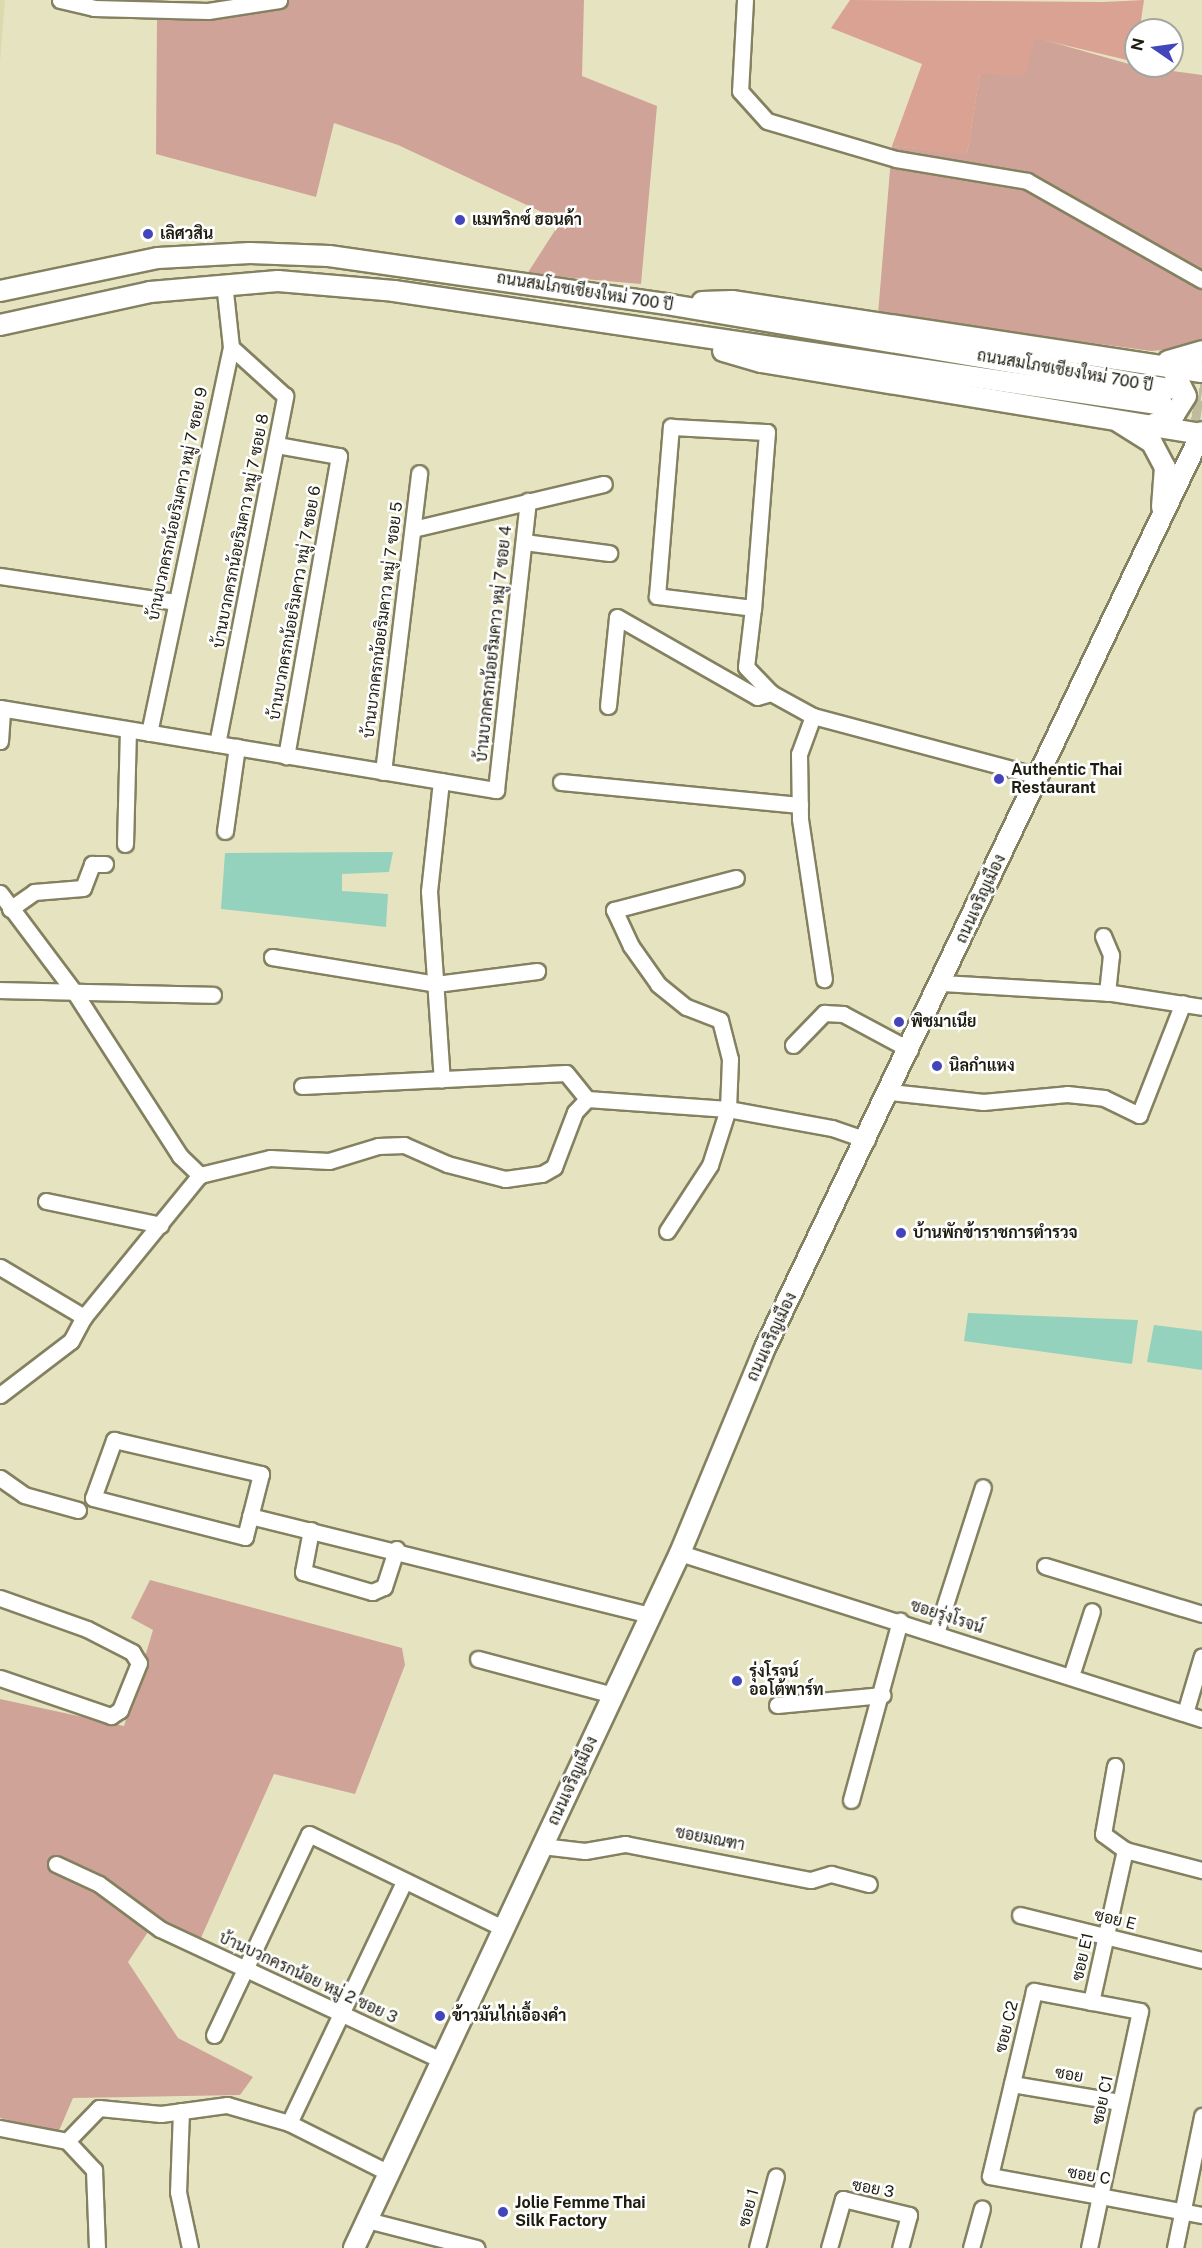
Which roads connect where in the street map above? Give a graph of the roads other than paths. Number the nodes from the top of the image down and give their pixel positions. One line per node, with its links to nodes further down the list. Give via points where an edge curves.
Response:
1 (60, 0): 2 (street, via 94,8 207,11)
2 (279, 0)
3 (745, 0): 4 (street, via 740,91 766,121 896,159 1027,181)
4 (1202, 280)
5 (224, 283): 8 (main road, ถนนสมโภชเชียงใหม่ 700 ปี, via 150,292); 9 (main road, ถนนสมโภชเชียงใหม่ 700 ปี, via 278,281 394,291); 10 (street, บ้านบวกครกน้อยริมคาว หมู่ 7 ซอย 9)
6 (0, 291): 7 (main road, ถนนสมโภชเชียงใหม่ 700 ปี, via 106,266 250,253 413,265)
7 (666, 304): 9 (main road, ถนนสมโภชเชียงใหม่ 700 ปี, via 1166,397); 12 (main road, via 732,300)
8 (0, 326)
9 (663, 332): 15 (main road, via 761,362)
10 (231, 347): 18 (street, บ้านบวกครกน้อยริมคาว หมู่ 7 ซอย 8, via 285,396); 28 (street, บ้านบวกครกน้อยริมคาว หมู่ 7 ซอย 9)
11 (1202, 351): 12 (main road, via 1190,358)
12 (1138, 364): 13 (main road)
13 (1171, 367): 14 (main road); 16 (main road, via 1185,396 1174,416)
14 (1202, 372)
15 (1116, 420): 16 (main road); 23 (main road, via 1152,443 1165,468)
16 (1154, 424): 17 (main road)
17 (1202, 433): 23 (main road, ถนนเจริญเมือง)
18 (277, 445): 37 (street, บ้านบวกครกน้อยริมคาว หมู่ 7 ซอย 8); 39 (street, บ้านบวกครกน้อยริมคาว หมู่ 7 ซอย 6, via 339,456)
19 (1202, 469): 23 (main road)
20 (419, 473): 24 (street, บ้านบวกครกน้อยริมคาว หมู่ 7 ซอย 5)
21 (604, 484): 22 (street)
22 (528, 501): 24 (street); 25 (street, บ้านบวกครกน้อยริมคาว หมู่ 7 ซอย 4)
23 (1161, 518): 41 (main road, ถนนเจริญเมือง)
24 (413, 529): 40 (street, บ้านบวกครกน้อยริมคาว หมู่ 7 ซอย 5)
25 (524, 542): 26 (street); 42 (street, บ้านบวกครกน้อยริมคาว หมู่ 7 ซอย 4, via 496,790)
26 (609, 553)
27 (0, 576): 28 (street)
28 (176, 602): 35 (street, บ้านบวกครกน้อยริมคาว หมู่ 7 ซอย 9)
29 (753, 608): 29 (street, via 767,432 671,427 657,596); 30 (street, via 746,667)
30 (771, 693): 31 (street, via 757,697 617,617); 33 (street)
31 (608, 706)
32 (1, 709): 34 (street); 36 (street)
33 (813, 716): 41 (street); 44 (street, via 800,754)
34 (128, 729): 35 (street); 46 (street)
35 (149, 733): 37 (street)
36 (0, 741)
37 (216, 744): 38 (street)
38 (237, 747): 39 (street); 45 (street)
39 (286, 756): 40 (street)
40 (383, 772): 42 (street)
41 (1039, 776): 55 (main road, ถนนเจริญเมือง)
42 (441, 781): 56 (street, via 429,891)
43 (561, 782): 44 (street)
44 (800, 805): 54 (street)
45 (225, 831)
46 (125, 844)
47 (105, 864): 50 (street, via 92,864 83,888 34,892)
48 (736, 878): 69 (street, via 614,910 631,946 658,984 686,1007 720,1020 730,1059)
49 (0, 893): 50 (street)
50 (10, 909): 58 (street)
51 (1103, 936): 59 (street, via 1112,955)
52 (272, 957): 56 (street)
53 (537, 971): 56 (street)
54 (824, 979)
55 (942, 983): 59 (street); 64 (main road, ถนนเจริญเมือง)
56 (436, 984): 65 (street)
57 (0, 990): 58 (street)
58 (75, 993): 60 (street); 71 (street, via 180,1156)
59 (1107, 993): 61 (street)
60 (213, 995)
61 (1183, 1003): 62 (street); 67 (street, via 1139,1115 1104,1098 1067,1094 983,1102)
62 (1202, 1007)
63 (793, 1045): 64 (street, via 824,1013 843,1014)
64 (910, 1050): 67 (main road, ถนนเจริญเมือง)
65 (442, 1080): 66 (street); 68 (street, via 566,1074)
66 (302, 1086)
67 (890, 1092): 70 (main road, ถนนเจริญเมือง)
68 (587, 1100): 69 (street); 71 (street, via 575,1112 554,1167 542,1174 505,1179 447,1164 404,1145 378,1146 329,1161 270,1158)
69 (728, 1109): 70 (street, via 831,1128); 74 (street, via 702,1182)
70 (867, 1140): 84 (main road, ถนนเจริญเมือง, via 764,1350)
71 (200, 1175): 73 (street)
72 (46, 1201): 73 (street)
73 (161, 1225): 76 (street)
74 (667, 1232)
75 (0, 1267): 76 (street)
76 (84, 1317): 77 (street, via 57,1357)
77 (0, 1395)
78 (0, 1478): 80 (street, via 24,1495)
79 (983, 1487): 91 (street)
80 (78, 1510)
81 (250, 1516): 81 (street, via 261,1474 114,1440 93,1498 245,1537); 82 (street)
82 (311, 1530): 83 (street); 83 (street, via 302,1557 303,1572 372,1592 384,1587)
83 (396, 1549): 89 (street)
84 (680, 1553): 89 (main road, ถนนเจริญเมือง); 90 (street, ซอยรุ่งโรจน์)
85 (1045, 1566): 88 (street)
86 (0, 1598): 95 (street, via 87,1629 135,1655 139,1668 120,1710 103,1714)
87 (1092, 1611): 94 (street)
88 (1202, 1614)
89 (650, 1615): 96 (main road, ถนนเจริญเมือง)
90 (900, 1621): 91 (street, ซอยรุ่งโรจน์); 97 (street, via 882,1674)
91 (936, 1633): 94 (street, ซอยรุ่งโรจน์)
92 (1202, 1656): 99 (street)
93 (478, 1659): 96 (street)
94 (1071, 1676): 99 (street, ซอยรุ่งโรจน์)
95 (0, 1678)
96 (613, 1695): 103 (main road, ถนนเจริญเมือง)
97 (883, 1695): 98 (street); 102 (street)
98 (777, 1705)
99 (1185, 1713): 100 (street, ซอยรุ่งโรจน์)
100 (1202, 1719)
101 (1115, 1766): 104 (street, via 1103,1834)
102 (851, 1800)
103 (542, 1846): 108 (street, ซอยมณฑา, via 585,1851 635,1845 811,1880 831,1874); 110 (main road, ถนนเจริญเมือง)
104 (1125, 1850): 106 (street); 111 (street, ซอย E1)
105 (56, 1864): 113 (street, บ้านบวกครกน้อย หมู่ 2 ซอย 3, via 99,1884 160,1929)
106 (1202, 1870)
107 (404, 1882): 110 (street); 113 (street, via 309,1834); 116 (street)
108 (869, 1884)
109 (1020, 1914): 111 (street, ซอย E)
110 (503, 1928): 118 (main road, ถนนเจริญเมือง)
111 (1106, 1936): 112 (street, ซอย E); 114 (street, ซอย E1)
112 (1202, 1960)
113 (246, 1968): 116 (street, บ้านบวกครกน้อย หมู่ 2 ซอย 3); 117 (street)
114 (1091, 2002): 115 (street, ซอย C2); 119 (street, ซอย C2, via 1034,1991)
115 (1140, 2011): 120 (street, ซอย C1)
116 (343, 2014): 118 (street, บ้านบวกครกน้อย หมู่ 2 ซอย 3); 123 (street)
117 (214, 2035)
118 (441, 2060): 126 (main road, ถนนเจริญเมือง)
119 (1012, 2084): 120 (street, ซอย); 128 (street, ซอย C2)
120 (1120, 2102): 129 (street, ซอย C1)
121 (181, 2111): 123 (street, via 227,2104); 125 (street, via 99,2108); 135 (street, via 178,2192)
122 (1202, 2116): 131 (street)
123 (289, 2123): 126 (street)
124 (0, 2128): 125 (street)
125 (68, 2141): 134 (street, via 94,2170)
126 (389, 2173): 133 (main road, ถนนเจริญเมือง)
127 (776, 2176): 138 (street, ซอย 1)
128 (990, 2176): 129 (street, ซอย C)
129 (1100, 2196): 131 (street, ซอย C); 142 (street, ซอย C1)
130 (982, 2208): 141 (street)
131 (1182, 2211): 132 (street, ซอย C); 143 (street)
132 (1202, 2215)
133 (367, 2220): 136 (main road, ถนนเจริญเมือง); 137 (street)
134 (97, 2248)
135 (190, 2248)
136 (354, 2248)
137 (476, 2248)
138 (757, 2248)
139 (829, 2248): 140 (street, ซอย 3, via 843,2199 909,2215)
140 (900, 2248)
141 (971, 2248)
142 (1089, 2248)
143 (1175, 2248)

